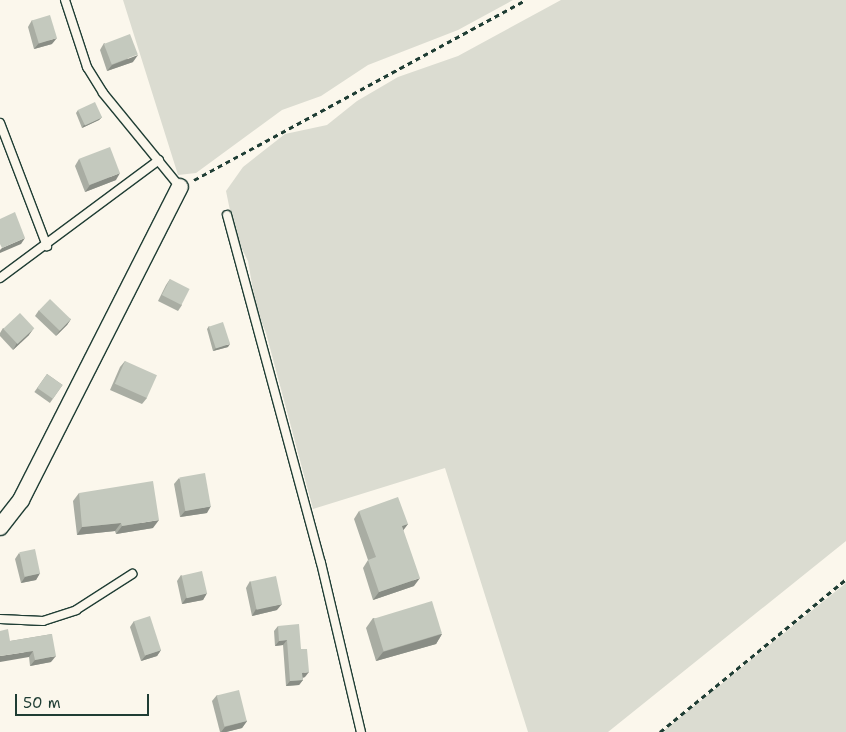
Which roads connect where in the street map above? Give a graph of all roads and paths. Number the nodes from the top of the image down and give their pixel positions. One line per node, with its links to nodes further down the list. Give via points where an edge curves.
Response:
1 (65, 0): 4 (lane, via 88,67 103,93)
2 (524, 0): 5 (path)
3 (0, 123): 7 (lane)
4 (160, 160): 5 (lane); 7 (lane)
5 (180, 187): 9 (street, via 21,500)
6 (227, 215): 13 (lane, via 322,563)
7 (47, 246): 8 (lane)
8 (0, 278)
9 (0, 527)
10 (132, 574): 12 (lane, via 76,610 43,621)
11 (846, 579): 14 (path)
12 (0, 619)
13 (361, 732)
14 (660, 732)

